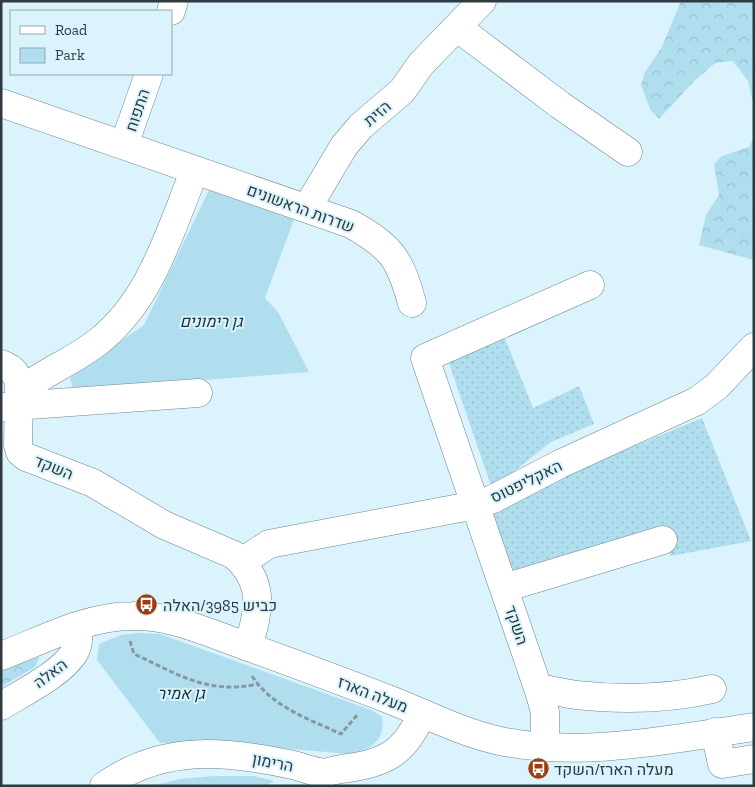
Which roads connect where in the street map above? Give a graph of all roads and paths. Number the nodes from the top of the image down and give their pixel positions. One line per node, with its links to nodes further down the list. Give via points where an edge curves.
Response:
1 (464, 12): 5 (street, הזית, via 560,105); 7 (street, הזית, via 402,91 361,126 344,146)
2 (149, 75): 4 (street, התפוח)
3 (1, 103): 4 (street, שדרות הראשונים)
4 (124, 145): 6 (street, שדרות הראשונים)
5 (628, 152)
6 (195, 170): 7 (street, שדרות הראשונים); 13 (street, via 147,286 131,311 91,348 37,377)
7 (307, 208): 9 (street, שדרות הראשונים, via 351,224 393,253)
8 (590, 285): 14 (street, via 425,358)
9 (412, 303)
10 (754, 347): 14 (street, האקליפטוס, via 718,386 697,401)
11 (1, 364): 13 (street, השקד, via 16,374 19,385)
12 (198, 393): 13 (street)
13 (13, 402): 16 (street, השקד, via 18,445 26,457 93,483 164,525 234,555)
14 (476, 505): 16 (street, האקליפטוס, via 270,544); 17 (street, השקד)
15 (664, 540): 17 (street)
16 (242, 562): 20 (street, השקד, via 258,594 258,613)
17 (504, 588): 23 (street, השקד)
18 (122, 617): 19 (street, מעלה הארז); 20 (street, מעלה הארז, via 167,619); 22 (path, via 134,654 211,687 242,688)
19 (78, 627): 21 (street, מעלה הארז); 26 (street, האלה, via 78,645 68,660)
20 (248, 647): 22 (path, via 247,667); 25 (street, מעלה הארז)
21 (1, 656)
22 (258, 684): 25 (path, via 290,710 341,734)
23 (538, 688): 24 (street, via 629,698 686,695); 30 (street, השקד, via 545,712)
24 (712, 689)
25 (376, 694): 27 (street, מעלה הארז)
26 (1, 706)
27 (422, 713): 30 (street, מעלה הארז, via 482,737); 32 (street, הרימון, via 413,733 393,754 363,766)
28 (754, 727): 29 (street, מעלה הארז)
29 (715, 732): 30 (street, מעלה הארז, via 612,746); 31 (street, via 722,764)
30 (545, 747)
31 (754, 759)
32 (321, 773): 33 (street, הרימון, via 253,758 192,755 142,764); 34 (street)
33 (104, 786)
34 (292, 786)

